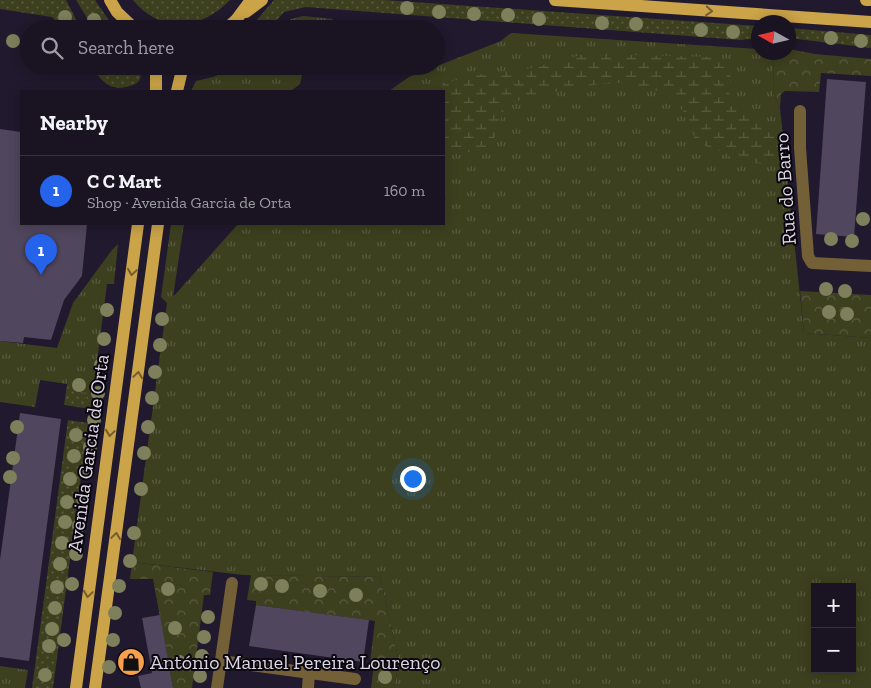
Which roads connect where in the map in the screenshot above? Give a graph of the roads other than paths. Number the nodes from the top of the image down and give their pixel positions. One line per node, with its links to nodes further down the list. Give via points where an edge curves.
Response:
1 (110, 0): 7 (main road)
2 (251, 0): 8 (main road)
3 (262, 0): 8 (main road)
4 (555, 0): 9 (main road, one-way to 9)
5 (866, 0): 6 (main road)
6 (871, 0)
7 (125, 20)
8 (236, 20)
9 (871, 22)
10 (156, 75): 12 (main road)
11 (181, 75): 13 (main road)
12 (156, 90)
13 (177, 90)
14 (800, 111): 17 (street, Rua do Barro, via 808,256 812,262)
15 (138, 225): 22 (main road, Avenida Garcia de Orta, one-way to 22)
16 (158, 225): 23 (main road, Avenida Garcia de Orta, one-way to 16)
17 (871, 266)
18 (232, 583): 19 (street)
19 (221, 661): 20 (street); 24 (street)
20 (310, 673): 21 (street); 25 (street)
21 (355, 679)
22 (76, 688)
23 (95, 688)
24 (218, 688)
25 (308, 688)

